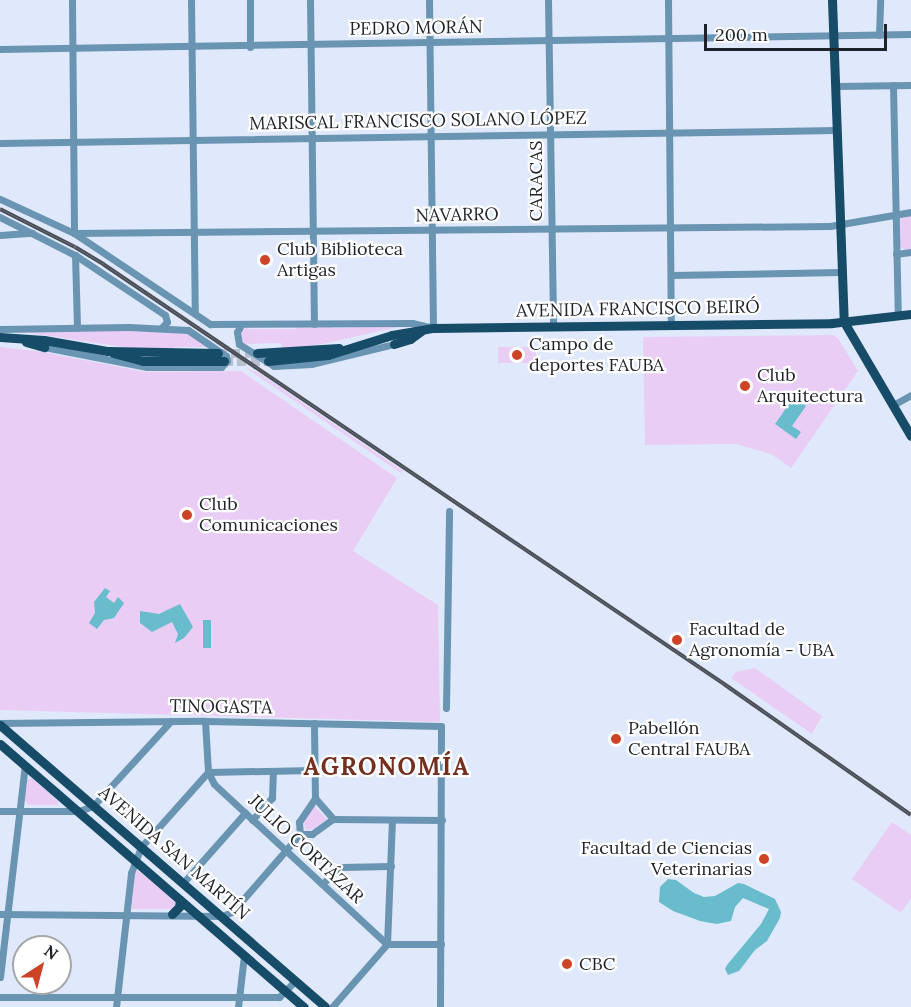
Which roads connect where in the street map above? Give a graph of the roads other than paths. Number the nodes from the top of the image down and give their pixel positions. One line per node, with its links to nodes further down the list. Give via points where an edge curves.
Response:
1 (72, 0): 19 (street)
2 (191, 0): 17 (street)
3 (250, 0): 18 (street)
4 (310, 0): 16 (street)
5 (429, 0): 15 (street)
6 (548, 0): 14 (street, CARACAS)
7 (668, 0): 13 (street)
8 (832, 0): 12 (main road)
9 (880, 0): 11 (street)
10 (911, 34): 11 (street, PEDRO MORÁN)
11 (879, 35): 12 (street, PEDRO MORÁN)
12 (833, 36): 13 (street, PEDRO MORÁN); 23 (main road)
13 (668, 39): 14 (street, PEDRO MORÁN); 25 (street)
14 (549, 40): 15 (street, PEDRO MORÁN); 26 (street, CARACAS)
15 (429, 43): 16 (street, PEDRO MORÁN); 27 (street)
16 (311, 44): 18 (street, PEDRO MORÁN); 28 (street)
17 (192, 47): 18 (street, PEDRO MORÁN); 19 (street, PEDRO MORÁN); 29 (street)
18 (250, 47)
19 (73, 48): 20 (street, PEDRO MORÁN); 30 (street)
20 (0, 49)
21 (893, 85): 22 (street); 23 (street); 34 (street)
22 (911, 85)
23 (836, 86): 24 (main road)
24 (837, 130): 25 (street, MARISCAL FRANCISCO SOLANO LÓPEZ); 36 (main road)
25 (669, 133): 26 (street, MARISCAL FRANCISCO SOLANO LÓPEZ); 37 (street)
26 (551, 134): 27 (street, MARISCAL FRANCISCO SOLANO LÓPEZ); 38 (street, CARACAS)
27 (430, 136): 28 (street, MARISCAL FRANCISCO SOLANO LÓPEZ); 39 (street)
28 (313, 138): 29 (street, MARISCAL FRANCISCO SOLANO LÓPEZ); 40 (street)
29 (194, 140): 30 (street, MARISCAL FRANCISCO SOLANO LÓPEZ); 43 (street)
30 (74, 141): 31 (street, MARISCAL FRANCISCO SOLANO LÓPEZ); 42 (street)
31 (0, 143)
32 (0, 199): 42 (street)
33 (911, 212): 34 (street, NAVARRO)
34 (896, 215): 36 (street, NAVARRO); 46 (street)
35 (0, 217): 41 (street)
36 (840, 224): 37 (street, NAVARRO); 48 (main road)
37 (670, 227): 38 (street, NAVARRO); 49 (street)
38 (551, 229): 39 (street, NAVARRO); 58 (street, CARACAS)
39 (432, 231): 40 (street, NAVARRO); 60 (street)
40 (314, 232): 43 (street, NAVARRO); 54 (street)
41 (34, 233): 44 (street); 47 (street)
42 (75, 233): 43 (street, NAVARRO); 50 (street)
43 (194, 233): 50 (street)
44 (0, 235)
45 (911, 252): 46 (street)
46 (896, 254): 52 (street)
47 (75, 255): 57 (street); 59 (street, via 165,315 167,321)
48 (841, 272): 49 (street); 53 (main road)
49 (671, 275): 56 (street)
50 (195, 313): 55 (street, AVENIDA FRANCISCO BEIRÓ, via 212,324)
51 (911, 314): 52 (main road, AVENIDA FRANCISCO BEIRÓ)
52 (898, 316): 53 (main road, AVENIDA FRANCISCO BEIRÓ)
53 (844, 322): 56 (main road, AVENIDA FRANCISCO BEIRÓ); 72 (main road)
54 (314, 324): 55 (street, AVENIDA FRANCISCO BEIRÓ); 60 (street, AVENIDA FRANCISCO BEIRÓ, via 412,323)
55 (241, 325): 65 (street, via 238,342 274,366 311,363)
56 (671, 325): 58 (main road, AVENIDA FRANCISCO BEIRÓ)
57 (77, 327): 59 (street); 61 (street)
58 (553, 327): 60 (main road, AVENIDA FRANCISCO BEIRÓ)
59 (160, 328): 67 (street, via 189,330 226,356 226,363 221,367 147,367)
60 (433, 328): 62 (main road, AVENIDA FRANCISCO BEIRÓ)
61 (0, 329)
62 (423, 329): 65 (main road); 66 (main road, AVENIDA FRANCISCO BEIRÓ)
63 (0, 337): 64 (main road)
64 (12, 339): 67 (main road); 69 (main road, via 44,340 142,361)
65 (394, 344)
66 (357, 347): 68 (main road); 70 (main road, via 319,357)
67 (44, 348)
68 (257, 353)
69 (221, 357)
70 (268, 361)
71 (911, 395): 72 (street)
72 (893, 405): 73 (main road)
73 (911, 436)
74 (449, 511): 75 (street)
75 (446, 708)
76 (171, 721): 77 (street, TINOGASTA); 79 (street, TINOGASTA); 86 (street)
77 (205, 721): 78 (street, TINOGASTA); 84 (street)
78 (314, 723): 82 (street); 93 (street, TINOGASTA, via 441,726)
79 (0, 724): 86 (main road, AVENIDA SAN MARTÍN)
80 (0, 744): 81 (main road, AVENIDA SAN MARTÍN)
81 (25, 765): 88 (street); 89 (main road, AVENIDA SAN MARTÍN)
82 (314, 770): 83 (street); 85 (street)
83 (273, 771): 84 (street); 92 (street, via 272,798)
84 (208, 772): 90 (street, JULIO CORTÁZAR, via 214,784); 96 (street)
85 (315, 798): 91 (street); 95 (street, via 298,822)
86 (93, 806): 89 (street); 96 (main road, AVENIDA SAN MARTÍN)
87 (0, 811): 88 (street)
88 (19, 811): 89 (street); 103 (street)
89 (79, 811): 98 (main road, AVENIDA SAN MARTÍN)
90 (245, 813): 92 (street, JULIO CORTÁZAR); 100 (street)
91 (333, 819): 94 (street); 95 (street, via 312,834)
92 (252, 820): 97 (street, JULIO CORTÁZAR)
93 (442, 820): 94 (street); 109 (street)
94 (392, 821): 99 (street)
95 (300, 834): 97 (street)
96 (141, 847): 98 (street); 100 (main road, AVENIDA SAN MARTÍN)
97 (286, 851): 101 (street, JULIO CORTÁZAR); 107 (street, via 232,912)
98 (134, 860): 102 (main road, AVENIDA SAN MARTÍN); 104 (street)
99 (391, 867): 101 (street, via 341,867); 108 (street)
100 (183, 883): 107 (main road, AVENIDA SAN MARTÍN)
101 (322, 884): 108 (street, JULIO CORTÁZAR)
102 (180, 900): 105 (main road); 106 (main road, AVENIDA SAN MARTÍN)
103 (3, 914): 104 (street); 111 (street)
104 (127, 914): 105 (street); 115 (street)
105 (172, 914): 106 (street)
106 (196, 914): 107 (street); 110 (main road, AVENIDA SAN MARTÍN)
107 (222, 916): 112 (main road, AVENIDA SAN MARTÍN)
108 (387, 944): 109 (street); 121 (street)
109 (441, 944): 122 (street)
110 (244, 955): 113 (main road, AVENIDA SAN MARTÍN); 116 (street)
111 (0, 977)
112 (295, 981): 113 (street); 120 (main road, AVENIDA SAN MARTÍN)
113 (286, 991): 116 (street, via 279,996); 119 (main road, AVENIDA SAN MARTÍN)
114 (0, 997): 115 (street)
115 (117, 997): 116 (street); 117 (street)
116 (239, 998): 118 (street)
117 (116, 1007)
118 (238, 1007)
119 (304, 1007)
120 (325, 1007)
121 (332, 1007)
122 (440, 1007)

